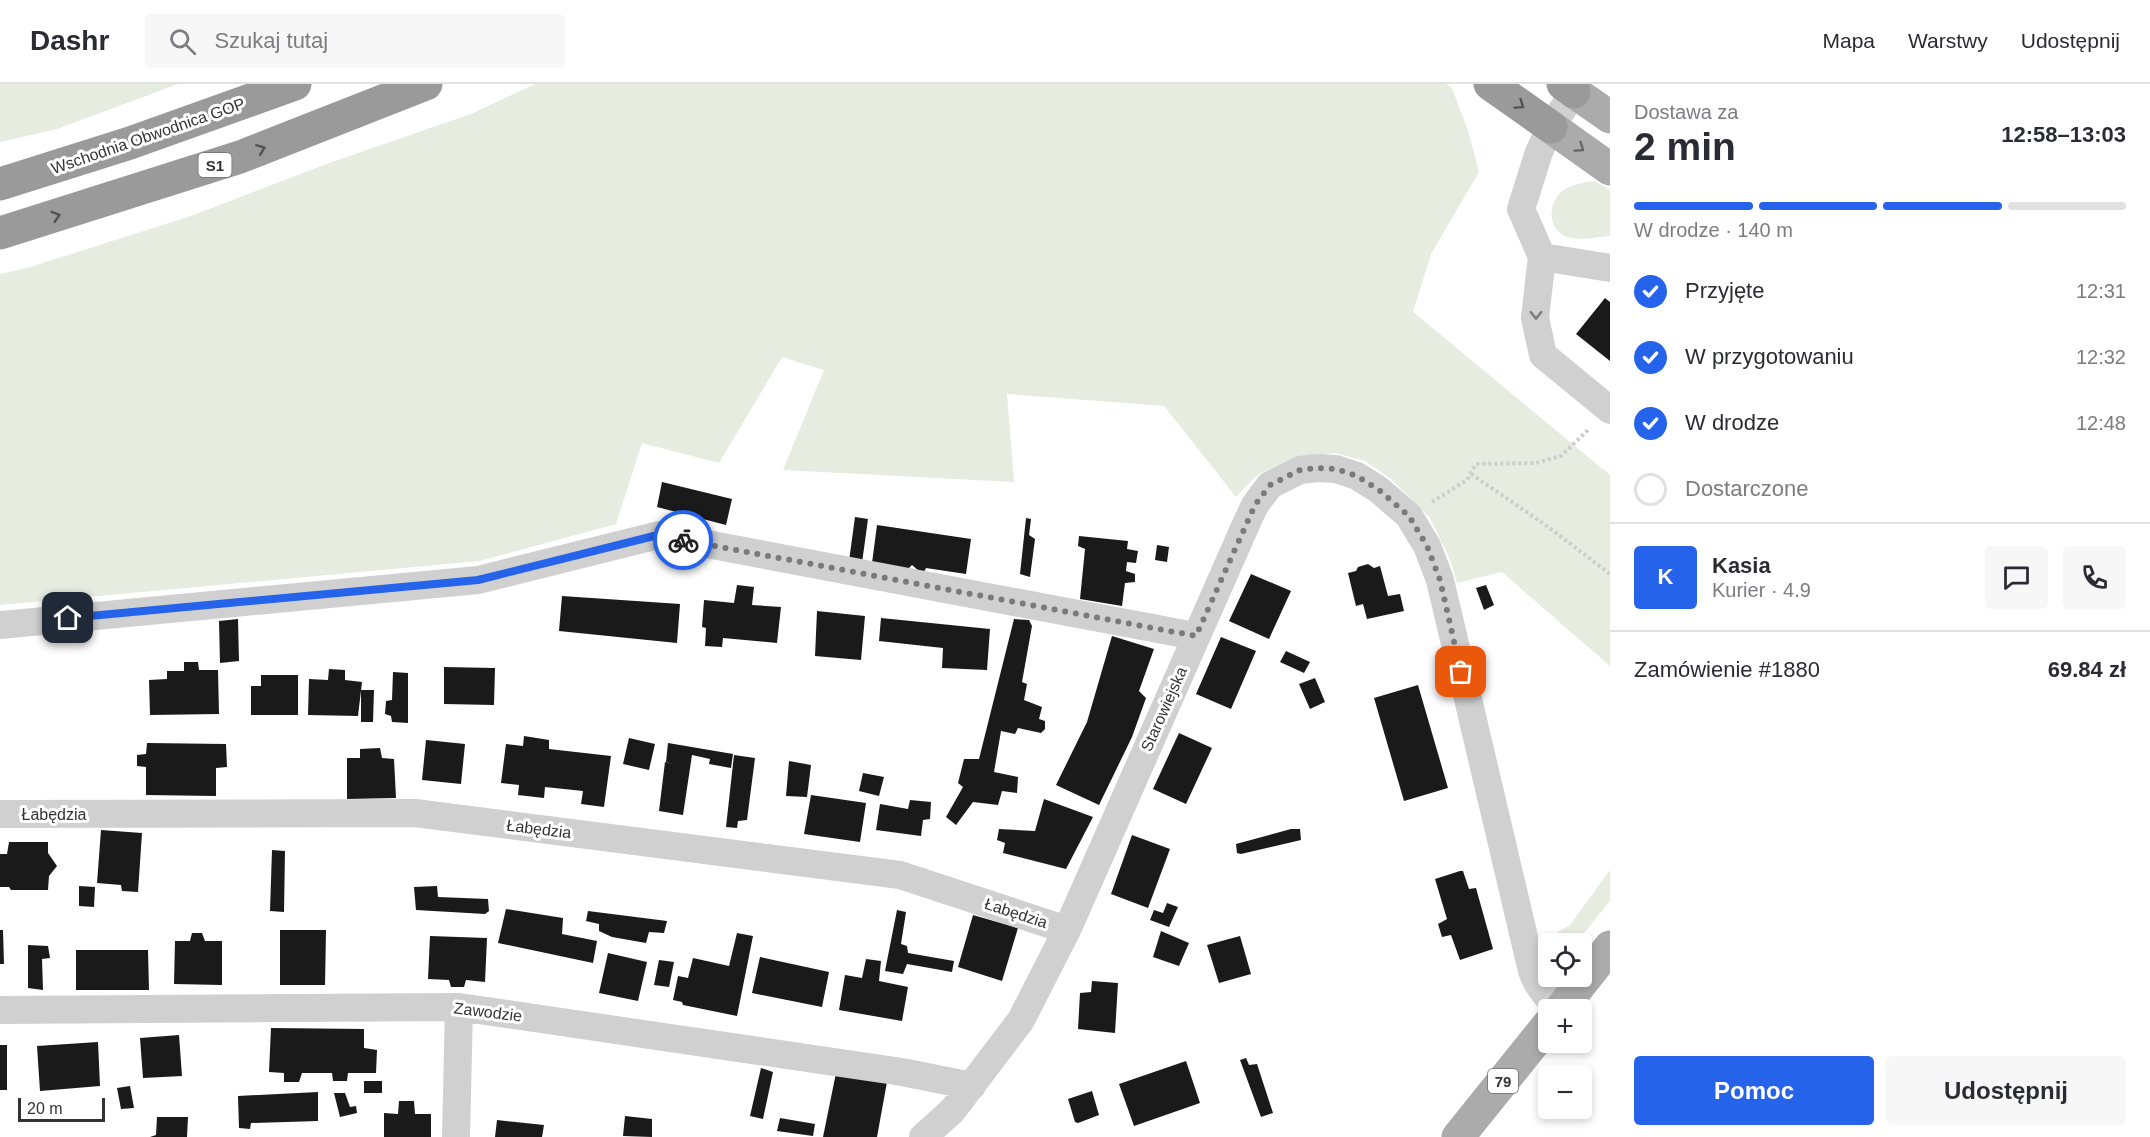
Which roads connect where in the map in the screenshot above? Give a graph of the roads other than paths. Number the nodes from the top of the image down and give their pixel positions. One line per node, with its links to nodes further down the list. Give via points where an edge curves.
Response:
1 (295, 84): 8 (highway, Wschodnia Obwodnica GOP)
2 (426, 84): 9 (highway, S1, one-way to 2, via 240,157)
3 (1490, 84): 6 (highway, one-way to 6)
4 (1568, 88): 5 (main road); 6 (street)
5 (1610, 117)
6 (1551, 127): 7 (main road, one-way to 7); 10 (street, via 1521,209)
7 (1610, 169)
8 (0, 184)
9 (0, 233)
10 (1542, 257): 11 (street); 12 (street, one-way to 12, via 1535,318 1543,355)
11 (1610, 268)
12 (1610, 409)
13 (0, 625): 14 (street, via 478,580 658,535)
14 (1196, 636): 16 (street, Starowiejska); 18 (street, Starowiejska, via 1255,505 1270,485 1284,477 1300,470 1336,469 1379,490 1409,516 1427,546 1440,580 1532,970 1537,984)
15 (0, 814): 16 (street, Łabędzia, via 415,813 900,875)
16 (1067, 930): 23 (street, Starowiejska, via 1021,1020)
17 (1610, 947): 19 (main road)
18 (1550, 999)
19 (1569, 999)
20 (459, 1007): 21 (street, Zawodzie); 23 (street, Zawodzie, via 902,1072); 24 (street)
21 (0, 1010)
22 (1538, 1037): 26 (main road, 79)
23 (972, 1086): 25 (street, Starowiejska)
24 (456, 1137)
25 (923, 1137)
26 (1458, 1137)

